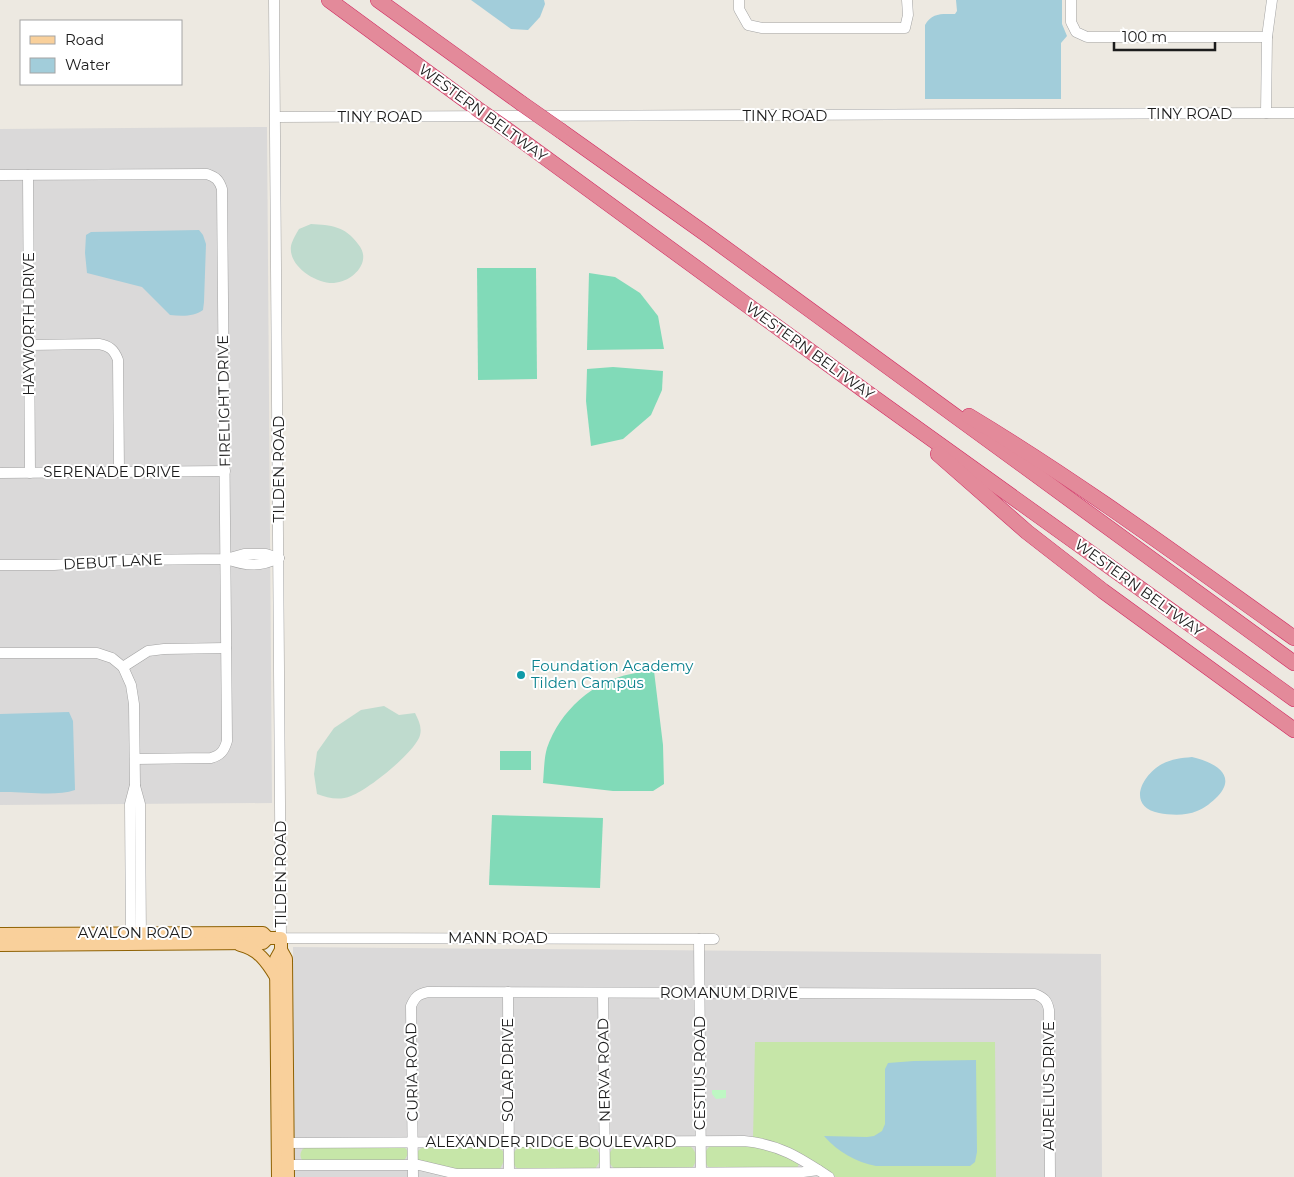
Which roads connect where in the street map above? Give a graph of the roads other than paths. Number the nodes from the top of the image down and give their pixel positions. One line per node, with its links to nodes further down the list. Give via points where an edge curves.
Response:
1 (274, 0): 11 (street, TILDEN ROAD)
2 (329, 0): 16 (highway, WESTERN BELTWAY, bridge)
3 (378, 0): 15 (highway, WESTERN BELTWAY, bridge)
4 (739, 0): 5 (street, via 739,9 748,25 762,28 905,28)
5 (907, 0)
6 (1071, 0): 8 (street, via 1071,22 1076,32 1087,37)
7 (1272, 0): 8 (street)
8 (1266, 37): 10 (street)
9 (1294, 113): 10 (street, TINY ROAD)
10 (1266, 114): 11 (street, TINY ROAD)
11 (276, 117): 21 (street, TILDEN ROAD)
12 (0, 175): 13 (street, FIRELIGHT DRIVE)
13 (28, 175): 14 (street, HAYWORTH DRIVE); 17 (street, FIRELIGHT DRIVE, via 207,174 220,182)
14 (29, 345): 18 (street, HAYWORTH DRIVE); 19 (street, via 99,344 115,352 118,360)
15 (879, 361): 24 (highway, via 1100,499); 27 (highway, WESTERN BELTWAY)
16 (870, 394): 29 (highway, WESTERN BELTWAY); 30 (highway, via 1027,532 1103,592)
17 (225, 471): 19 (street, SERENADE DRIVE); 22 (street, FIRELIGHT DRIVE)
18 (30, 472): 19 (street, SERENADE DRIVE); 20 (street, SERENADE DRIVE)
19 (119, 472)
20 (0, 473)
21 (279, 558): 22 (street, DEBUT LANE, via 266,554 250,559 244,554); 38 (street, TILDEN ROAD)
22 (226, 559): 23 (street, DEBUT LANE); 25 (street, FIRELIGHT DRIVE)
23 (0, 566)
24 (1294, 638)
25 (226, 648): 28 (street, via 148,651); 31 (street, FIRELIGHT DRIVE, via 227,741 224,751 211,758)
26 (0, 653): 28 (street, via 97,653 112,658)
27 (1294, 663)
28 (123, 667): 31 (street, via 131,685 134,704)
29 (1294, 699)
30 (1294, 730)
31 (134, 759): 33 (street, via 140,804 135,816)
32 (0, 934): 33 (main road, AVALON ROAD)
33 (136, 938): 34 (main road, AVALON ROAD, via 263,933); 37 (main road, AVALON ROAD); 39 (main road, AVALON ROAD)
34 (268, 938): 37 (main road, AVALON ROAD, via 262,943); 38 (main road, AVALON ROAD)
35 (699, 939): 36 (street, MANN ROAD); 38 (street, MANN ROAD); 43 (street, CESTIUS ROAD)
36 (714, 939)
37 (232, 943): 40 (main road, via 247,946 258,953)
38 (281, 944): 40 (main road, via 276,959); 49 (main road, via 286,959)
39 (0, 946)
40 (276, 978): 49 (main road)
41 (508, 992): 42 (street, ROMANUM DRIVE); 45 (street, ROMANUM DRIVE, via 428,992); 47 (street, SOLAR DRIVE)
42 (603, 993): 43 (street, ROMANUM DRIVE); 48 (street, NERVA ROAD)
43 (700, 993): 44 (street, ROMANUM DRIVE, via 1035,994); 46 (street, CESTIUS ROAD)
44 (1043, 997): 59 (street, AURELIUS DRIVE, via 1049,1010)
45 (415, 998): 50 (street, CURIA ROAD, via 411,1006)
46 (700, 1141): 48 (street, ALEXANDER RIDGE BOULEVARD); 52 (street, ALEXANDER RIDGE BOULEVARD, via 772,1145); 55 (street, CESTIUS ROAD)
47 (508, 1142): 48 (street, ALEXANDER RIDGE BOULEVARD); 50 (street, ALEXANDER RIDGE BOULEVARD); 56 (street, SOLAR DRIVE)
48 (605, 1142): 54 (street, NERVA ROAD)
49 (282, 1143): 50 (street, ALEXANDER RIDGE BOULEVARD); 53 (main road)
50 (413, 1143): 51 (street, CURIA ROAD)
51 (413, 1165): 53 (street, ALEXANDER RIDGE BOULEVARD); 56 (street, ALEXANDER RIDGE BOULEVARD, via 445,1173); 57 (street, CURIA ROAD)
52 (818, 1170): 55 (street, ALEXANDER RIDGE BOULEVARD); 58 (street, ALEXANDER RIDGE BOULEVARD)
53 (283, 1171)
54 (605, 1175): 55 (street, ALEXANDER RIDGE BOULEVARD); 56 (street, ALEXANDER RIDGE BOULEVARD)
55 (701, 1175)
56 (509, 1176)
57 (413, 1177)
58 (829, 1177)
59 (1050, 1177)

